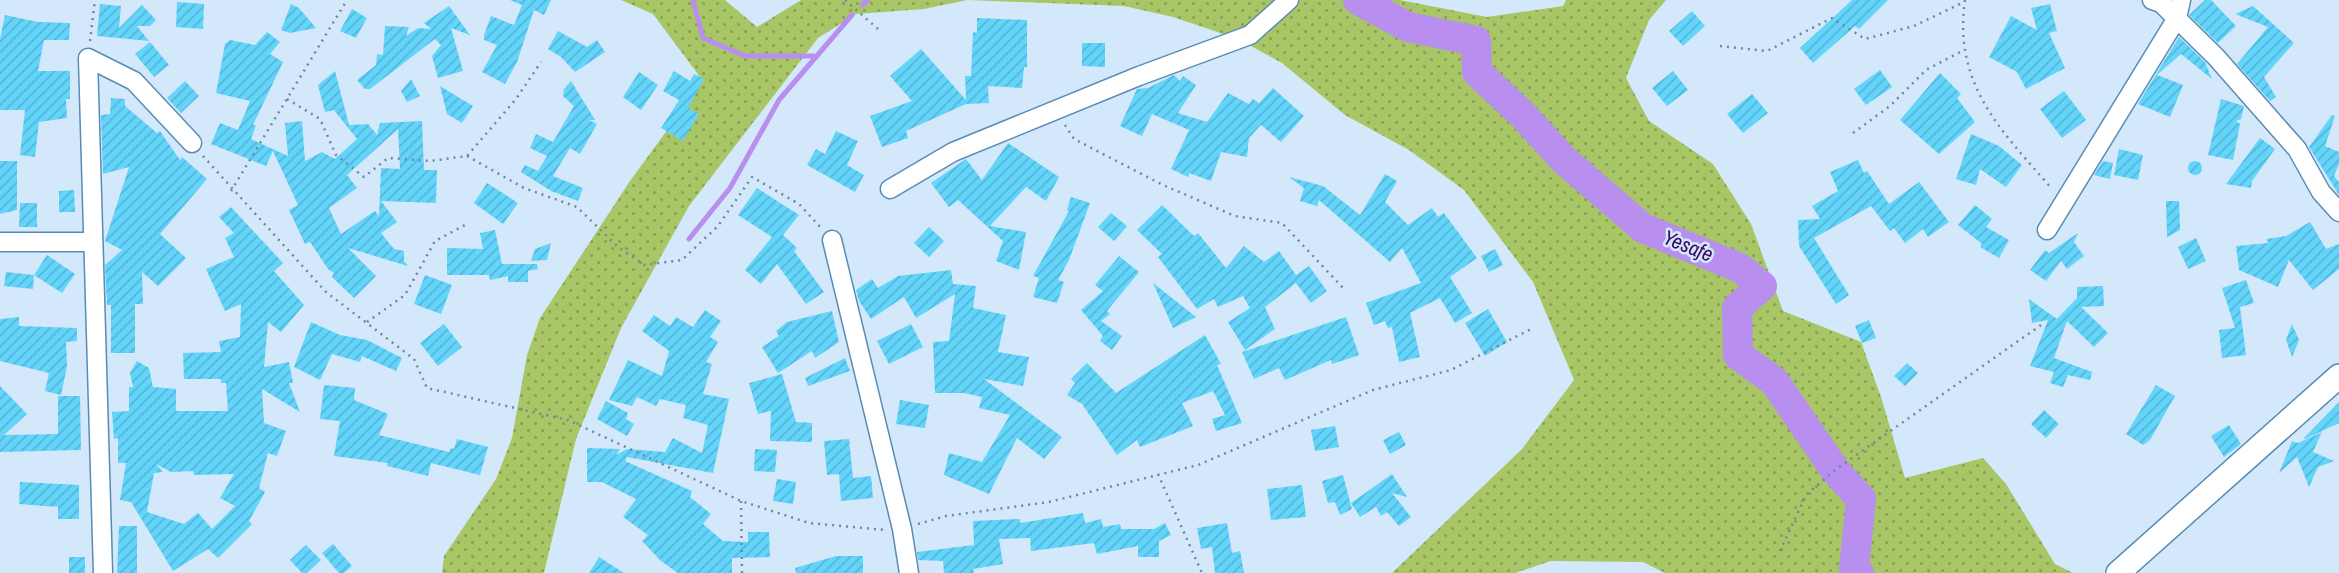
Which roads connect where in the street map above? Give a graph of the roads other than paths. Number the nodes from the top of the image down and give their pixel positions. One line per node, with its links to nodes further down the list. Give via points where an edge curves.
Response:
1 (1289, 0): 6 (street, via 1250,34 953,152)
2 (2152, 0): 4 (street)
3 (2181, 0): 4 (street)
4 (2177, 18): 7 (street, via 2297,149); 8 (street)
5 (192, 143): 11 (street, via 134,81 88,58)
6 (890, 189)
7 (2339, 212)
8 (2047, 230)
9 (832, 240): 14 (street)
10 (0, 242): 11 (street)
11 (92, 242): 13 (street)
12 (2339, 376): 15 (street)
13 (103, 573)
14 (909, 573)
15 (2118, 573)

